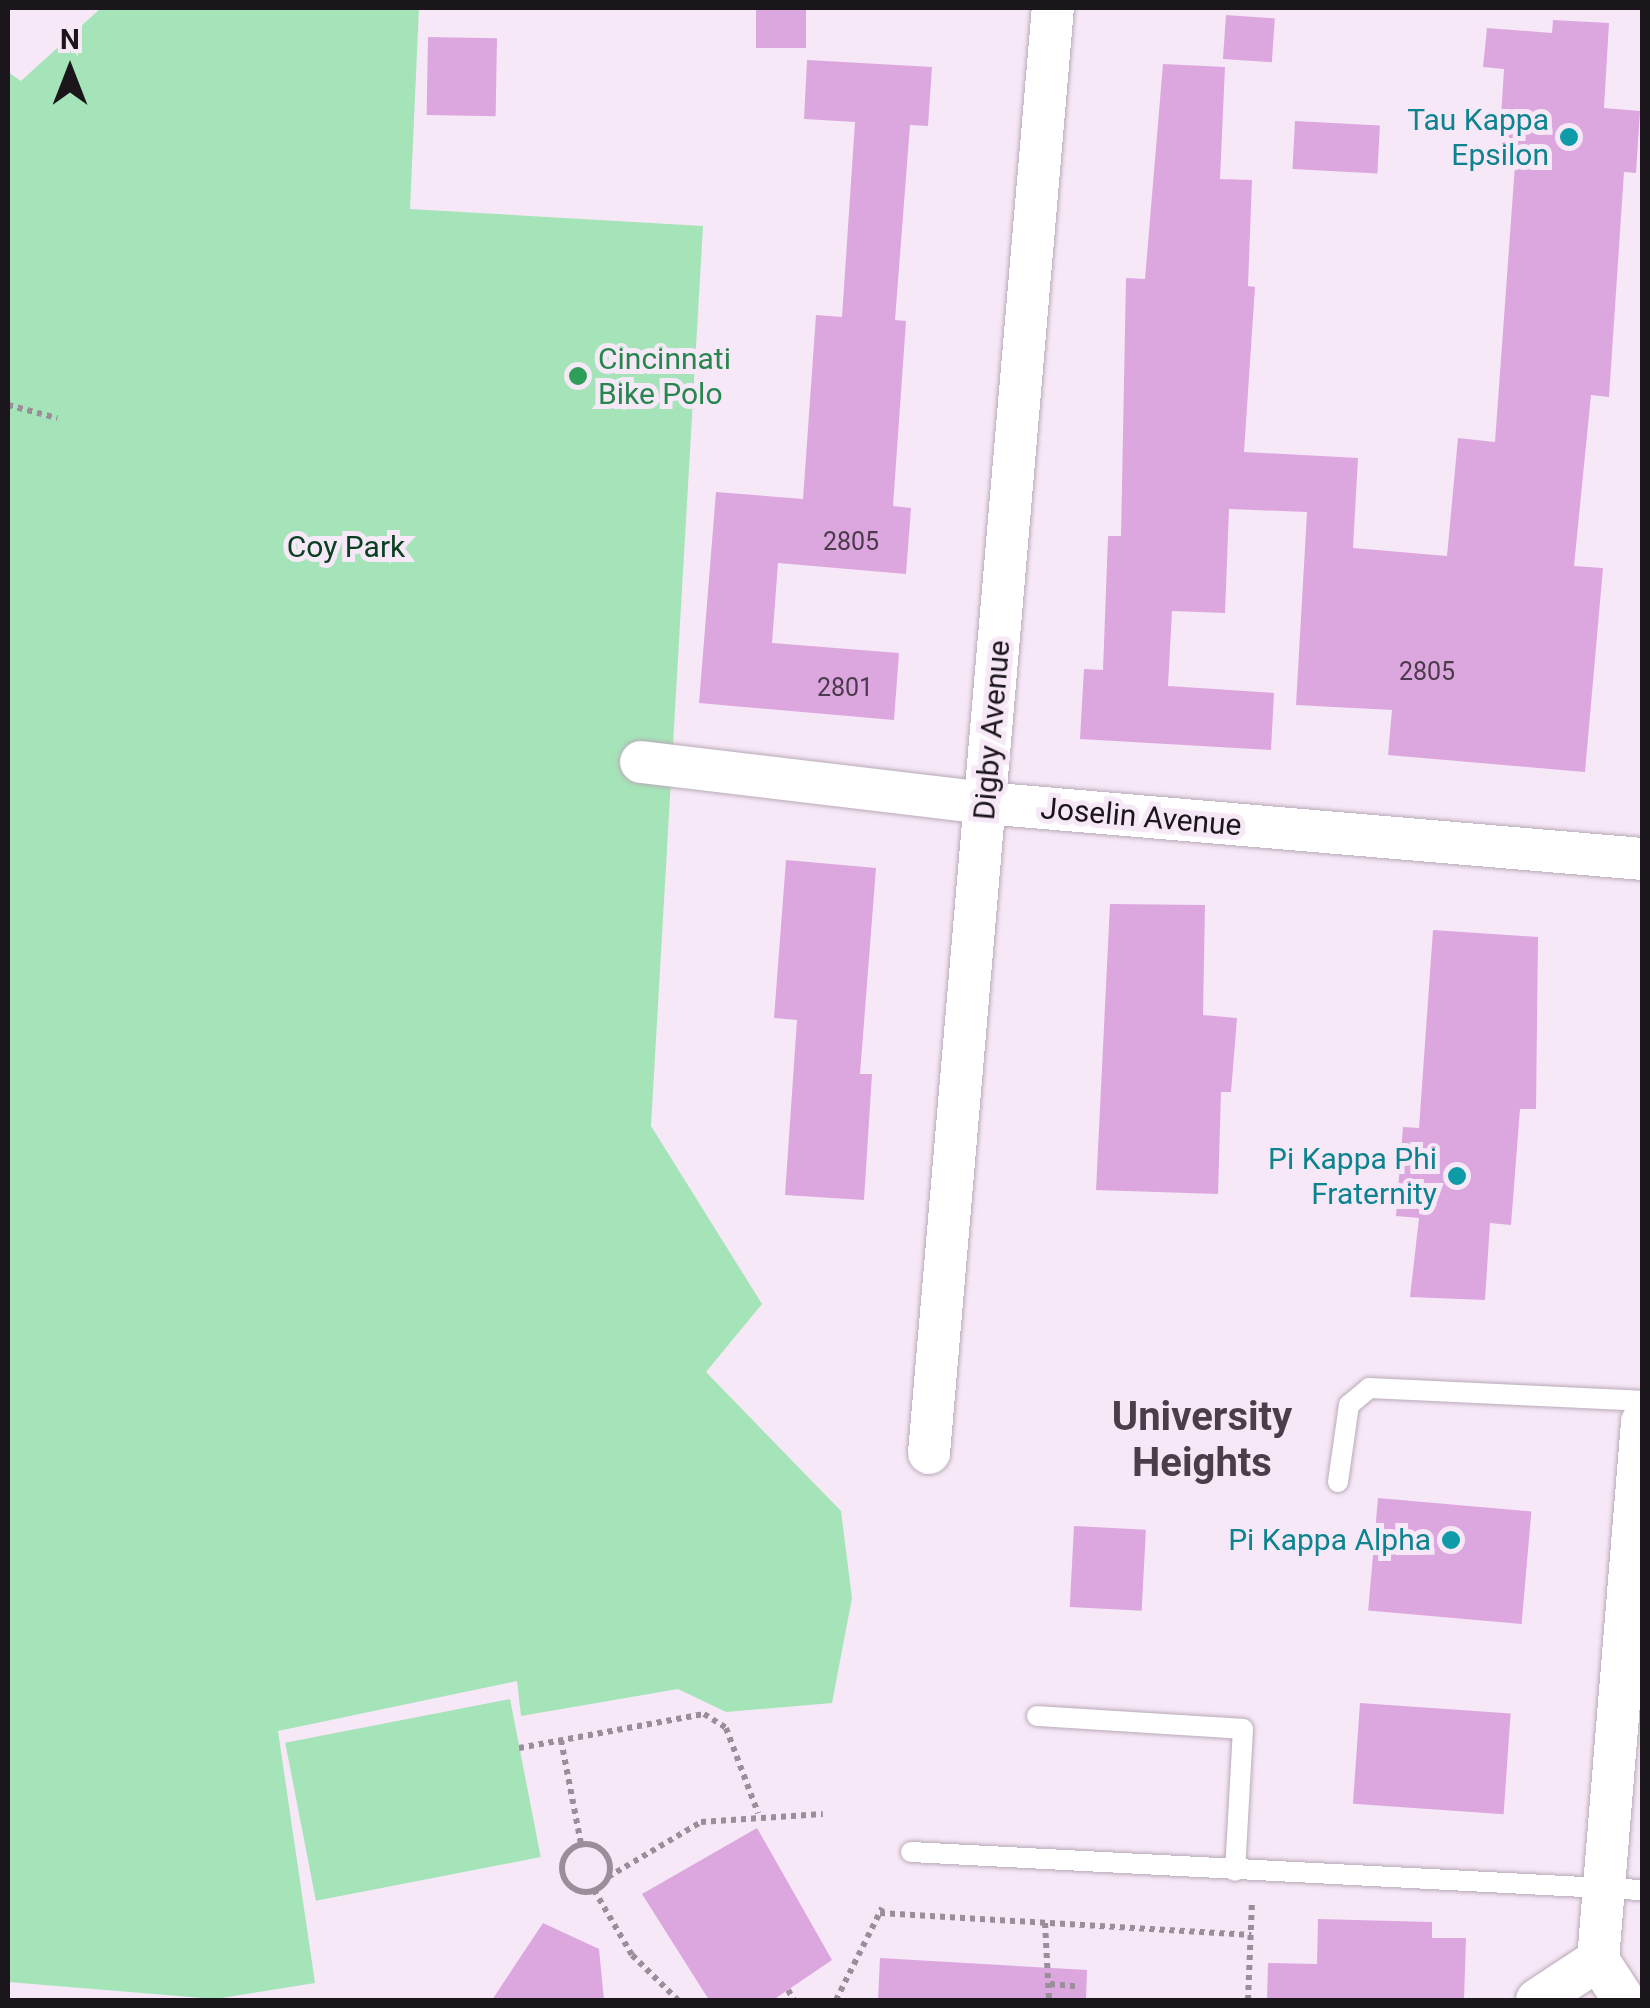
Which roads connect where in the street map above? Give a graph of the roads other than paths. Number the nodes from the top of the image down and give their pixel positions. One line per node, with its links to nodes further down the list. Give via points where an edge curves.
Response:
1 (1053, 8): 3 (street, Digby Avenue)
2 (641, 762): 3 (street, Joselin Avenue)
3 (986, 803): 4 (street, Joselin Avenue); 7 (street, Digby Avenue)
4 (1642, 859)
5 (1642, 1400): 8 (lane, via 1369,1388 1348,1405)
6 (1642, 1422): 10 (street)
7 (929, 1453)
8 (1338, 1482)
9 (1037, 1716): 12 (lane, via 1243,1729)
10 (1630, 1716): 13 (street)
11 (911, 1852): 12 (lane)
12 (1235, 1871): 13 (lane)
13 (1623, 1890): 14 (street)
14 (1598, 1960): 15 (street); 16 (street)
15 (1537, 2000)
16 (1624, 2000)

